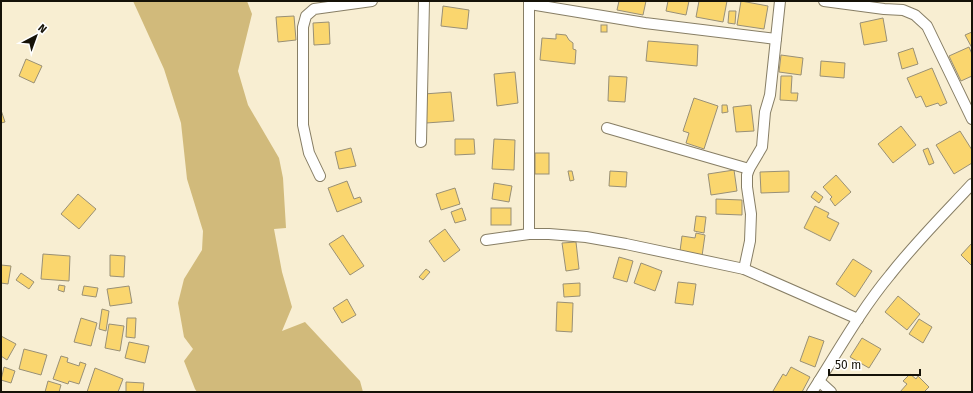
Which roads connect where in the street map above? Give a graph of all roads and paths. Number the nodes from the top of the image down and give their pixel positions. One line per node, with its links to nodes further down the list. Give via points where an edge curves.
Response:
1 (372, 1): 11 (street, via 314,9 306,16 303,27 303,125 309,153)
2 (424, 1): 9 (street)
3 (780, 1): 6 (street)
4 (824, 1): 7 (street, via 903,10 915,15 927,26)
5 (530, 2): 6 (street, via 645,22); 13 (street)
6 (776, 39): 10 (street, via 762,147)
7 (972, 119)
8 (608, 128): 10 (street)
9 (421, 142)
10 (749, 168): 15 (street, via 747,187 751,214 750,241)
11 (320, 176)
12 (972, 184): 16 (street, via 889,275)
13 (529, 234): 14 (street); 15 (street, via 586,237)
14 (486, 240)
15 (744, 269): 16 (street)
16 (858, 319): 17 (street)
17 (819, 381): 18 (street); 19 (street)
18 (812, 392)
19 (830, 392)

